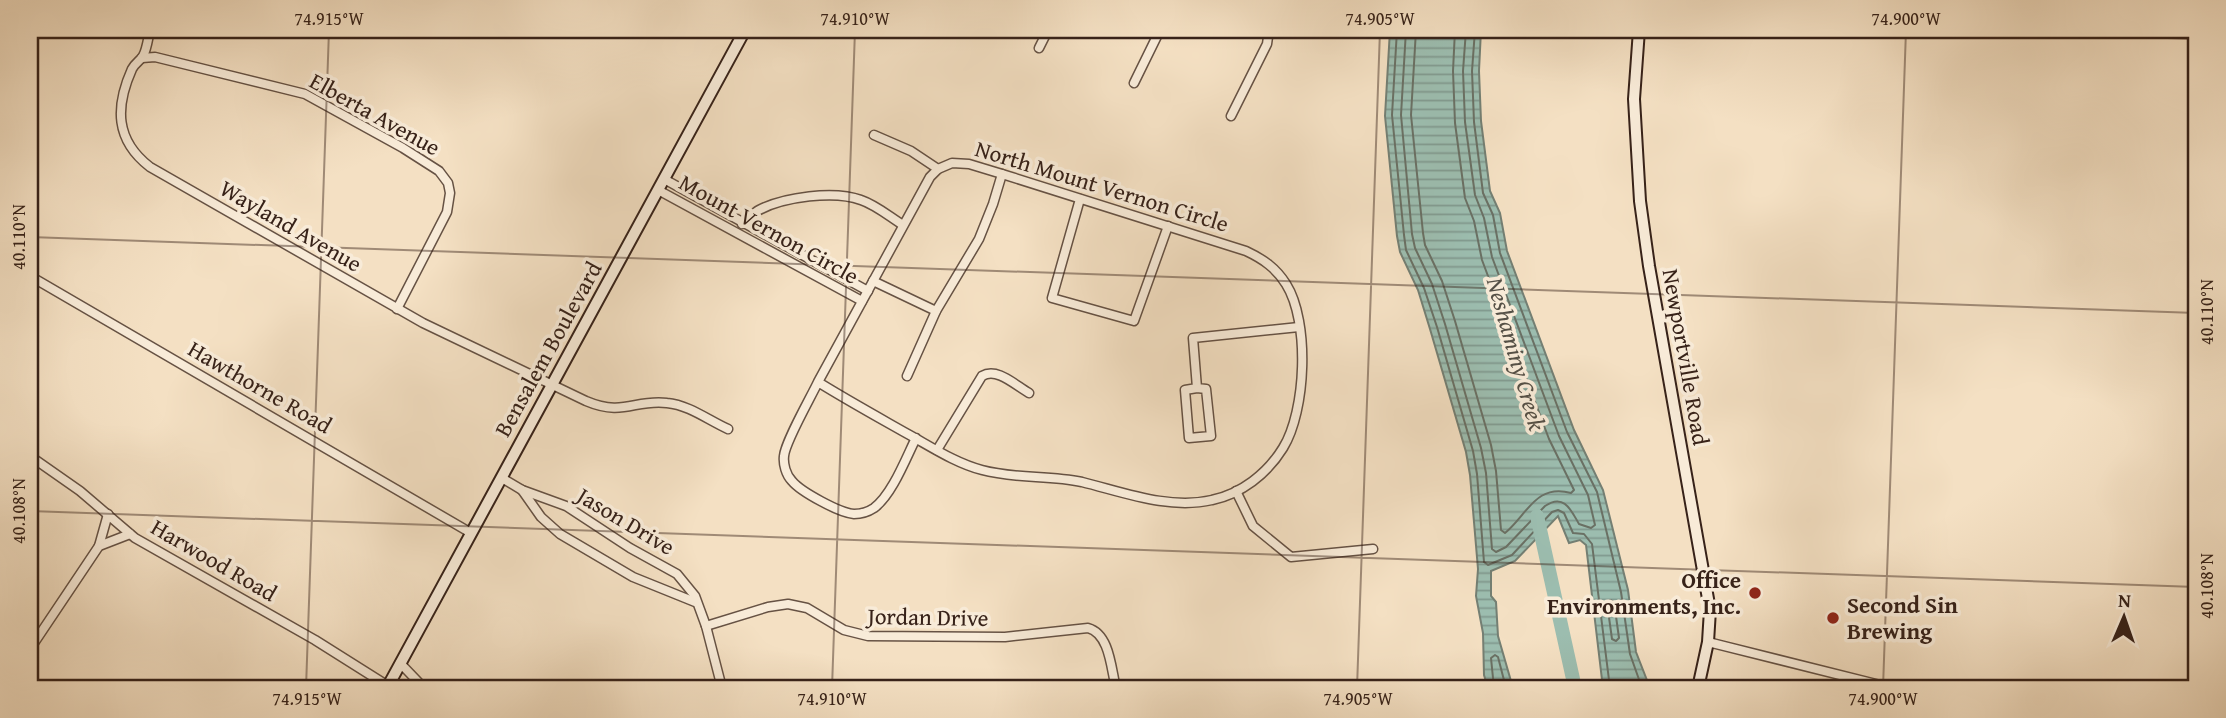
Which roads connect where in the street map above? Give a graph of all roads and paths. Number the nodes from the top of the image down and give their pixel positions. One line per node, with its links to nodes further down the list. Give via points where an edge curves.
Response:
1 (150, 30): 8 (street, Wayland Avenue)
2 (745, 30): 14 (main road, Bensalem Boulevard)
3 (1048, 30): 7 (street)
4 (1160, 30): 9 (street)
5 (1269, 30): 10 (street)
6 (1639, 30): 46 (main road, Newportville Road, via 1634,99 1640,201 1706,581)
7 (1039, 48)
8 (142, 58): 24 (street, Wayland Avenue, via 133,68 122,109 123,133 137,157); 24 (street, Elberta Avenue, via 155,57 305,94 439,171 450,193 447,212)
9 (1134, 83)
10 (1231, 116)
11 (874, 135): 12 (street)
12 (938, 169): 13 (street, North Mount Vernon Circle, via 959,162); 18 (street)
13 (1002, 174): 16 (street, North Mount Vernon Circle); 25 (street, via 979,239)
14 (664, 179): 15 (main road, Bensalem Boulevard); 17 (street, Mount Vernon Circle)
15 (658, 190): 23 (street, Mount Vernon Circle); 29 (main road, Bensalem Boulevard)
16 (1080, 199): 19 (street, North Mount Vernon Circle); 19 (street, via 1052,298 1134,321)
17 (742, 224): 18 (street, via 777,204 810,196 847,195); 22 (street, Mount Vernon Circle)
18 (903, 225): 21 (street)
19 (1168, 226): 26 (street, North Mount Vernon Circle, via 1247,251 1270,264 1288,286)
20 (30, 276): 40 (street, Hawthorne Road)
21 (873, 281): 22 (street); 25 (street)
22 (868, 290): 23 (street)
23 (862, 301): 28 (street)
24 (397, 309): 29 (street, Wayland Avenue)
25 (936, 312): 27 (street)
26 (1299, 327): 30 (street, via 1193,338); 38 (street, North Mount Vernon Circle, via 1300,398 1286,443 1264,472)
27 (907, 376)
28 (818, 383): 33 (street, North Mount Vernon Circle); 33 (street, via 784,454 790,479 805,491 849,513 869,511 884,498)
29 (553, 384): 32 (street, Wayland Avenue, via 610,409 679,405); 36 (main road, Bensalem Boulevard)
30 (1197, 388): 30 (street, via 1185,390 1189,438 1211,436 1206,388)
31 (1029, 393): 34 (street, via 996,373 986,373)
32 (728, 429)
33 (916, 439): 34 (street, North Mount Vernon Circle)
34 (937, 450): 38 (street, North Mount Vernon Circle, via 1001,475 1071,480 1179,503 1212,500)
35 (30, 456): 39 (street, Harwood Road)
36 (502, 478): 37 (street, Jason Drive); 40 (main road, Bensalem Boulevard)
37 (522, 490): 44 (street, Jason Drive, via 560,534 632,577); 44 (street, Jason Drive, via 566,506 667,568 691,590)
38 (1236, 491): 43 (street, via 1253,526 1286,554 1297,558)
39 (108, 514): 41 (street, Harwood Road); 42 (street)
40 (471, 533): 48 (main road, Bensalem Boulevard)
41 (130, 534): 42 (street); 49 (street, Harwood Road, via 315,640)
42 (99, 546): 47 (street)
43 (1373, 549)
44 (695, 603): 45 (street, Jason Drive)
45 (706, 626): 51 (street, Jason Drive); 52 (street, Jordan Drive, via 788,604 807,608 844,630 869,636 1005,637 1088,628 1097,631 1104,642)
46 (1708, 642): 53 (main road, Newportville Road); 54 (street)
47 (30, 649)
48 (400, 663): 49 (main road, Bensalem Boulevard); 50 (street)
49 (387, 687)
50 (424, 688)
51 (722, 688)
52 (1116, 688)
53 (1698, 688)
54 (1892, 688)

